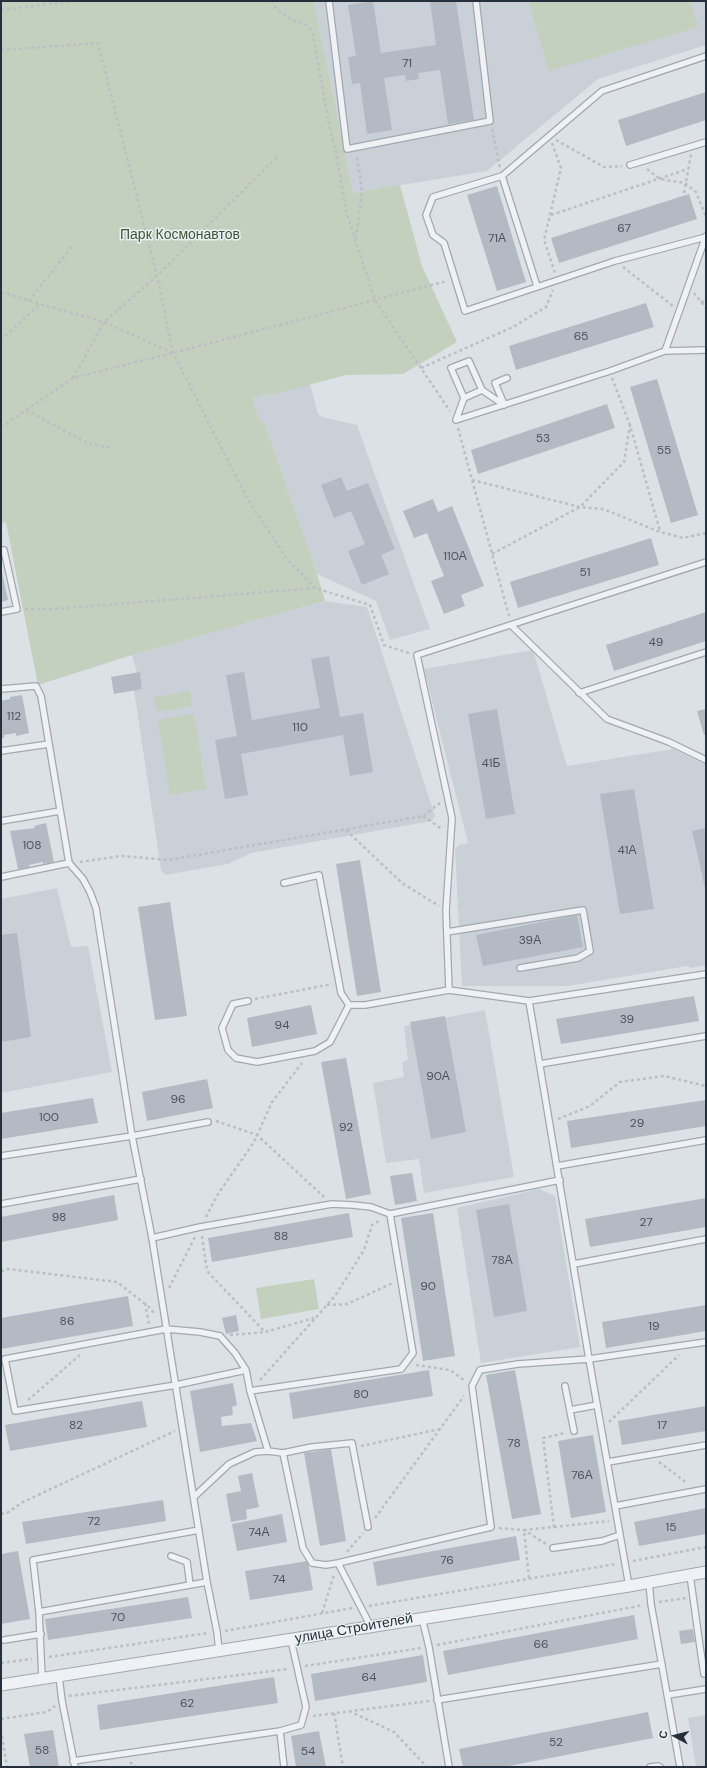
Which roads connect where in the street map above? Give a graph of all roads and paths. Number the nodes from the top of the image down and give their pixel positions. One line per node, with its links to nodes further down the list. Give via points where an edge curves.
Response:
1 (68, 1): 2 (path); 6 (path)
2 (74, 1)
3 (271, 1): 25 (path, via 287,16 309,27 313,35 346,211)
4 (329, 1): 13 (lane, via 347,149)
5 (476, 1): 9 (lane)
6 (1, 10)
7 (1, 50): 28 (path, via 98,43)
8 (706, 56): 10 (lane, via 602,91)
9 (490, 121): 13 (lane); 18 (path)
10 (549, 135): 16 (path, via 604,167); 18 (lane)
11 (706, 142): 12 (lane)
12 (693, 146): 15 (lane); 17 (path)
13 (356, 147): 25 (path, via 362,192)
14 (279, 155): 28 (path)
15 (639, 163): 16 (lane); 19 (path)
16 (630, 165)
17 (688, 169): 19 (path); 20 (path)
18 (502, 176): 29 (lane, via 433,197 426,215 433,234 444,242); 30 (lane)
19 (660, 178): 20 (path); 22 (path)
20 (685, 183): 21 (path); 23 (path, via 696,192)
21 (684, 193)
22 (550, 216)
23 (706, 217)
24 (706, 236): 27 (lane); 31 (lane)
25 (356, 239): 33 (path)
26 (72, 246): 34 (path)
27 (615, 261): 30 (lane); 39 (path)
28 (157, 276): 40 (path); 44 (path)
29 (454, 279): 30 (lane, via 465,311); 33 (path)
30 (537, 286)
31 (688, 286): 36 (path); 39 (lane)
32 (1, 292): 34 (path)
33 (375, 300): 44 (path); 52 (path)
34 (29, 301): 37 (path)
35 (706, 301): 36 (path)
36 (701, 302): 38 (path)
37 (40, 304): 40 (path); 41 (path)
38 (706, 308)
39 (679, 311): 43 (lane)
40 (104, 322): 44 (path); 46 (path)
41 (1, 340)
42 (706, 350): 43 (lane)
43 (665, 351): 45 (lane)
44 (173, 354): 46 (path); 63 (path, via 248,500 288,560)
45 (610, 371): 50 (lane); 53 (path)
46 (73, 378): 51 (path)
47 (507, 378): 50 (lane, via 495,383)
48 (482, 390): 49 (lane); 49 (lane, via 469,362 451,368); 50 (lane)
49 (464, 398): 52 (lane)
50 (504, 405): 52 (lane)
51 (26, 410): 54 (path); 55 (path, via 89,444)
52 (456, 420): 56 (path)
53 (630, 424): 57 (path, via 624,462); 58 (path)
54 (1, 427)
55 (113, 448)
56 (472, 480): 57 (path); 61 (path)
57 (580, 507): 58 (path, via 603,509); 61 (path)
58 (660, 532): 59 (path, via 683,538)
59 (706, 533)
60 (1, 550): 64 (lane, via 4,550)
61 (492, 554): 66 (path)
62 (706, 562): 66 (lane)
63 (315, 588): 64 (path, via 56,609); 68 (path, via 370,605 384,645)
64 (17, 609): 65 (lane)
65 (1, 612)
66 (512, 626): 68 (lane); 70 (lane)
67 (706, 652): 70 (lane)
68 (417, 655): 74 (lane)
69 (1, 689): 71 (lane, via 36,686 41,696)
70 (580, 693): 73 (lane, via 607,719 669,742)
71 (49, 744): 72 (lane); 75 (lane)
72 (1, 751)
73 (706, 760)
74 (448, 796): 76 (path); 79 (lane)
75 (60, 811): 77 (lane); 80 (lane)
76 (423, 816): 78 (path); 79 (path)
77 (1, 821)
78 (345, 829): 80 (path, via 168,860 121,856); 83 (path, via 402,883)
79 (452, 836): 83 (lane)
80 (68, 863): 81 (lane); 99 (lane, via 82,879 96,908)
81 (1, 877)
82 (284, 883): 87 (lane, via 319,875)
83 (446, 911): 84 (lane)
84 (447, 932): 85 (lane, via 583,910 590,951 578,958); 88 (lane)
85 (520, 968)
86 (706, 974): 90 (lane)
87 (340, 982): 89 (path); 91 (lane, via 341,994)
88 (449, 990): 90 (lane); 91 (lane, via 365,1006)
89 (248, 1001): 93 (lane, via 233,1004 222,1028 228,1050 236,1058 257,1062)
90 (529, 1001): 94 (lane)
91 (349, 1005): 93 (lane, via 330,1042)
92 (706, 1036): 94 (lane)
93 (311, 1051): 98 (path, via 272,1102)
94 (540, 1064): 97 (lane)
95 (706, 1086): 97 (path, via 664,1076 620,1082 590,1106)
96 (208, 1122): 98 (path, via 217,1121); 99 (lane)
97 (550, 1123): 102 (lane)
98 (257, 1135): 106 (path); 108 (path, via 218,1194)
99 (132, 1136): 101 (lane); 103 (lane)
100 (706, 1140): 102 (lane)
101 (1, 1156)
102 (557, 1166): 104 (lane)
103 (140, 1179): 105 (lane); 109 (lane)
104 (560, 1180): 107 (lane); 111 (lane)
105 (1, 1204)
106 (332, 1204): 107 (lane, via 365,1206); 108 (lane)
107 (390, 1214): 113 (lane); 116 (path, via 372,1225 364,1250 335,1296)
108 (200, 1227): 109 (lane); 114 (path); 120 (path, via 207,1271)
109 (152, 1238): 114 (lane)
110 (706, 1239): 111 (lane)
111 (574, 1264): 125 (lane)
112 (1, 1271): 115 (path, via 8,1269 116,1282)
113 (400, 1279): 116 (path, via 347,1304); 126 (lane, via 413,1353)
114 (162, 1300): 118 (lane)
115 (145, 1303): 118 (path); 119 (path)
116 (326, 1305): 117 (path)
117 (315, 1318): 120 (path); 131 (path)
118 (166, 1329): 119 (lane); 121 (lane); 128 (lane)
119 (150, 1332): 123 (lane)
120 (265, 1332): 121 (path)
121 (220, 1336): 127 (lane)
122 (706, 1342): 124 (lane)
123 (94, 1343): 134 (path); 134 (lane, via 5,1359)
124 (689, 1344): 125 (lane); 137 (path)
125 (589, 1359): 129 (lane, via 518,1364 480,1370); 132 (lane)
126 (406, 1363): 129 (path, via 450,1370); 131 (lane, via 401,1369)
127 (246, 1370): 128 (lane); 131 (lane)
128 (176, 1385): 134 (lane); 135 (lane)
129 (472, 1386): 136 (path); 153 (lane)
130 (565, 1386): 133 (lane)
131 (250, 1391): 141 (lane)
132 (597, 1405): 133 (lane); 137 (lane)
133 (570, 1410): 138 (lane)
134 (15, 1411)
135 (183, 1427): 147 (lane); 149 (path)
136 (440, 1429): 140 (path); 152 (path)
137 (601, 1429): 144 (lane)
138 (574, 1431): 151 (path, via 543,1438)
139 (706, 1445): 143 (lane)
140 (353, 1448): 142 (lane, via 352,1443); 152 (lane)
141 (268, 1451): 142 (lane); 147 (lane, via 255,1452 229,1464)
142 (283, 1453): 159 (lane, via 303,1548 312,1563)
143 (649, 1455): 144 (lane); 146 (path)
144 (608, 1462): 148 (lane)
145 (706, 1489): 146 (lane)
146 (698, 1490): 148 (lane)
147 (194, 1496): 154 (lane)
148 (615, 1506): 150 (lane)
149 (1, 1514)
150 (617, 1521): 151 (path); 156 (lane)
151 (554, 1526): 155 (path)
152 (368, 1527): 159 (path)
153 (491, 1527): 155 (path); 159 (lane)
154 (200, 1530): 163 (lane); 169 (lane, via 33,1560)
155 (524, 1530): 157 (path); 162 (path)
156 (620, 1535): 157 (lane, via 602,1541); 166 (lane)
157 (553, 1548)
158 (171, 1556): 165 (lane, via 187,1562)
159 (338, 1563): 170 (path); 172 (lane)
160 (706, 1572): 161 (street, улица Строителей)
161 (690, 1575): 164 (street, улица Строителей); 167 (lane)
162 (528, 1578)
163 (207, 1582): 165 (lane); 177 (lane)
164 (649, 1582): 166 (street, улица Строителей); 168 (lane)
165 (190, 1585): 169 (lane)
166 (629, 1586): 171 (street, улица Строителей)
167 (694, 1596): 168 (path); 180 (lane, via 704,1674)
168 (651, 1604): 176 (path); 178 (lane)
169 (39, 1612): 173 (lane)
170 (322, 1613)
171 (422, 1617): 172 (street, улица Строителей); 176 (lane)
172 (371, 1626): 175 (street, улица Строителей)
173 (41, 1634): 174 (lane); 182 (lane)
174 (4, 1640)
175 (291, 1640): 177 (street, улица Строителей); 179 (lane)
176 (430, 1647): 179 (path); 186 (lane)
177 (219, 1651): 181 (street, улица Строителей)
178 (662, 1664): 185 (lane); 186 (lane)
179 (296, 1668): 187 (path, via 68,1696); 190 (lane, via 306,1707)
180 (706, 1673)
181 (59, 1676): 182 (street, улица Строителей); 187 (lane)
182 (42, 1678): 183 (street, улица Строителей)
183 (1, 1684)
184 (706, 1689): 185 (lane)
185 (668, 1695): 202 (lane)
186 (437, 1700): 188 (path); 199 (lane)
187 (62, 1701): 191 (path, via 47,1712); 194 (lane)
188 (348, 1710): 189 (path); 198 (path, via 394,1732)
189 (334, 1713): 190 (path); 197 (path)
190 (303, 1718): 193 (lane, via 301,1725)
191 (1, 1719)
192 (1, 1730): 195 (path)
193 (280, 1732): 194 (lane); 196 (lane)
194 (74, 1764)
195 (7, 1767)
196 (284, 1767)
197 (343, 1767)
198 (427, 1767)
199 (447, 1767)
200 (650, 1767): 201 (lane)
201 (659, 1767)
202 (680, 1767)

